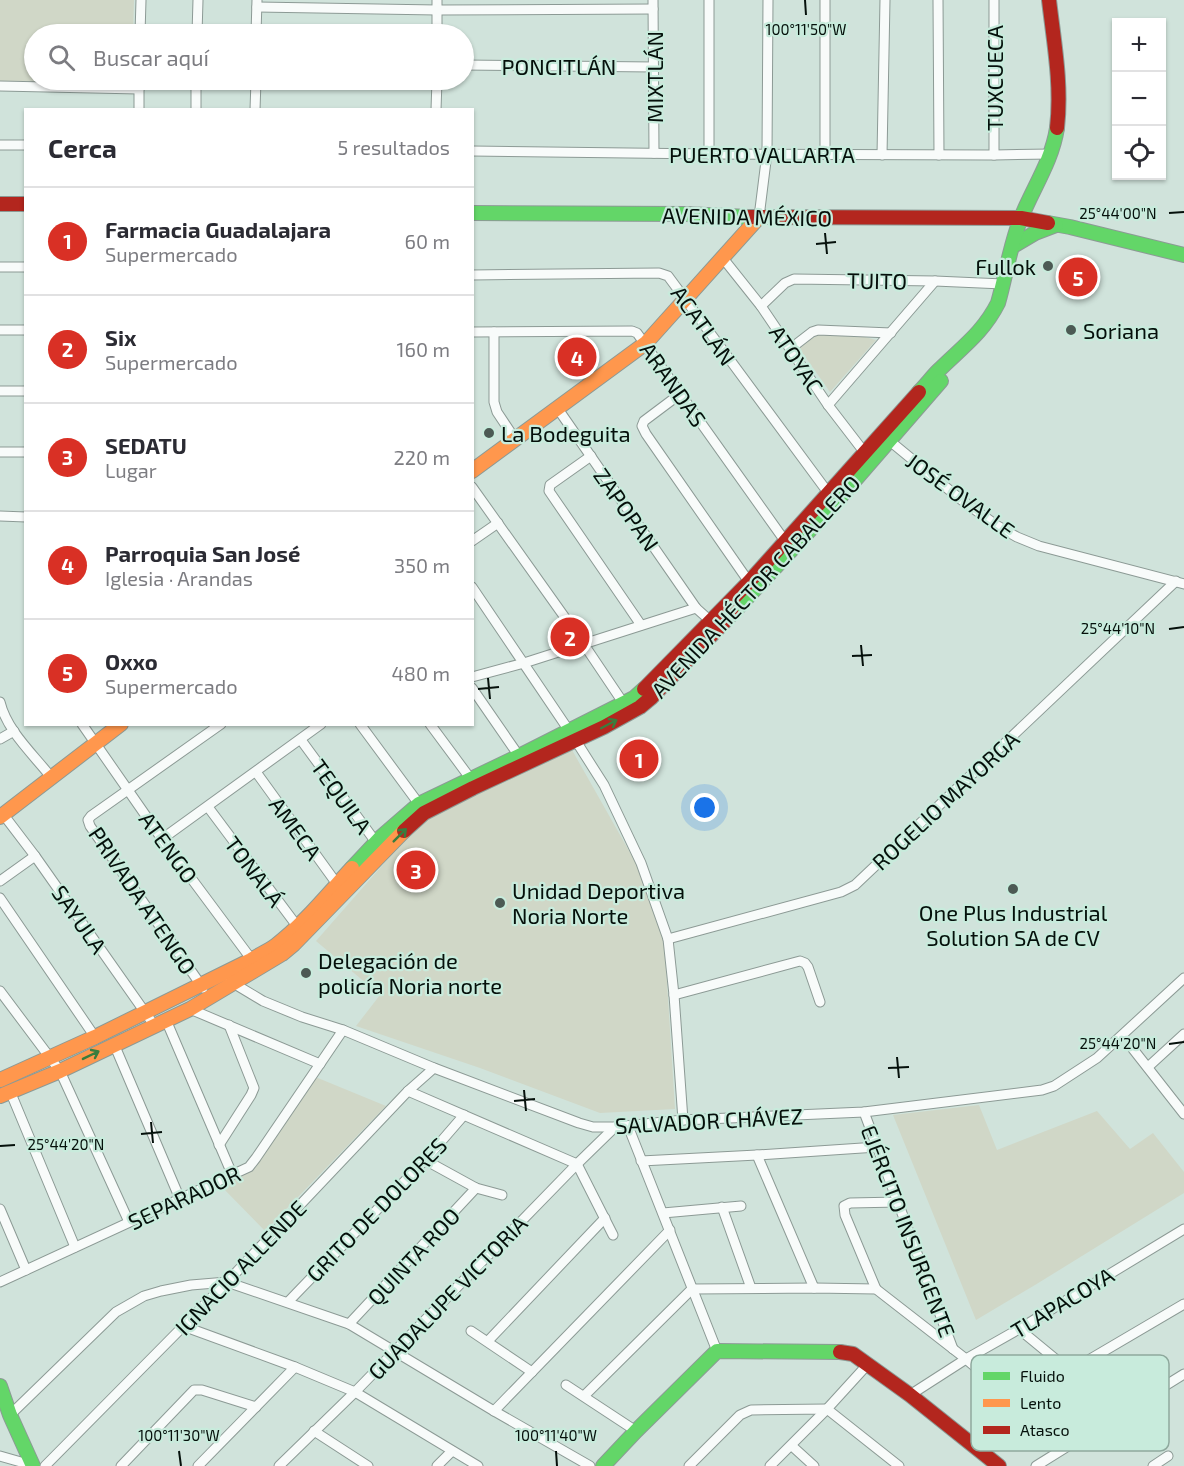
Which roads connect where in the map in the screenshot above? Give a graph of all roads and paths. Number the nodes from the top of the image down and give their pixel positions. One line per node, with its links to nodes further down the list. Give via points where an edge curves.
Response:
1 (141, 0): 14 (street)
2 (198, 0): 15 (street)
3 (437, 0): 13 (street)
4 (709, 0): 35 (street)
5 (768, 0): 34 (street)
6 (825, 0): 36 (street)
7 (885, 0): 37 (street)
8 (938, 0): 39 (street)
9 (994, 0): 40 (street, TUXCUECA)
10 (1049, 0): 38 (main road, AVENIDA HÉCTOR CABALLERO, via 1060,89)
11 (257, 3): 13 (street); 16 (street)
12 (653, 4): 13 (street); 19 (street, MIXTLÁN)
13 (437, 10): 17 (street)
14 (141, 24)
15 (197, 24)
16 (256, 24)
17 (437, 24)
18 (474, 65): 19 (street, PONCITLÁN)
19 (654, 67): 33 (street, MIXTLÁN)
20 (0, 86): 21 (street)
21 (24, 86)
22 (139, 90): 26 (street)
23 (196, 90): 27 (street)
24 (256, 90): 28 (street)
25 (437, 90): 29 (street)
26 (139, 108)
27 (196, 108)
28 (255, 108)
29 (436, 108)
30 (0, 145): 31 (street)
31 (24, 145)
32 (474, 151): 33 (street, PUERTO VALLARTA)
33 (654, 153): 35 (street, PUERTO VALLARTA)
34 (767, 153): 35 (street, PUERTO VALLARTA); 36 (street, PUERTO VALLARTA); 44 (street)
35 (709, 154)
36 (825, 154): 37 (street, PUERTO VALLARTA)
37 (882, 154): 39 (street, PUERTO VALLARTA)
38 (1051, 154): 40 (street, PUERTO VALLARTA); 45 (main road, AVENIDA HÉCTOR CABALLERO)
39 (939, 155): 40 (street, PUERTO VALLARTA)
40 (994, 155)
41 (0, 204): 42 (main road)
42 (24, 204)
43 (474, 213): 44 (main road, AVENIDA MÉXICO)
44 (759, 217): 45 (main road, AVENIDA MÉXICO); 49 (main road)
45 (1021, 218): 46 (main road, AVENIDA MÉXICO); 47 (main road, AVENIDA HÉCTOR CABALLERO)
46 (1058, 224): 47 (main road); 48 (main road, AVENIDA MÉXICO)
47 (1013, 246): 54 (main road, AVENIDA HÉCTOR CABALLERO)
48 (1184, 255)
49 (722, 257): 55 (main road); 56 (street, ATOYAC)
50 (0, 267): 51 (street)
51 (24, 267)
52 (474, 275): 55 (street, ACATLÁN, via 659,273 671,279)
53 (935, 281): 54 (street, TUITO); 56 (street, TUITO, via 794,279); 61 (street)
54 (1003, 284): 69 (main road, AVENIDA HÉCTOR CABALLERO, via 995,310 979,331 939,370)
55 (684, 299): 62 (main road); 77 (street, ACATLÁN)
56 (761, 306): 63 (street, ATOYAC)
57 (0, 330): 58 (street)
58 (24, 330)
59 (474, 332): 60 (street, ARANDAS)
60 (494, 332): 62 (street, ARANDAS, via 632,331); 70 (street, via 494,402)
61 (891, 333): 63 (street, via 822,329); 67 (street)
62 (646, 343): 66 (street, ARANDAS); 68 (main road)
63 (790, 349): 67 (street, ATOYAC)
64 (0, 391): 65 (street)
65 (24, 391)
66 (680, 394): 82 (street, ARANDAS); 84 (street, via 642,426)
67 (828, 405): 74 (street, ATOYAC)
68 (558, 409): 70 (main road); 73 (street, ZAPOPAN)
69 (886, 437): 74 (main road, AVENIDA HÉCTOR CABALLERO); 83 (street, JOSÉ OVALLE, via 959,498 1017,537)
70 (515, 439): 75 (main road)
71 (0, 452): 72 (street)
72 (24, 452)
73 (591, 456): 86 (street, ZAPOPAN); 88 (street, via 550,485 549,491)
74 (868, 457): 77 (main road, AVENIDA HÉCTOR CABALLERO)
75 (474, 470)
76 (474, 490): 80 (street)
77 (832, 498): 82 (main road, AVENIDA HÉCTOR CABALLERO); 84 (main road, AVENIDA HÉCTOR CABALLERO)
78 (0, 516): 79 (street)
79 (24, 517)
80 (498, 523): 81 (street); 89 (street)
81 (474, 540)
82 (785, 541): 84 (main road, AVENIDA HÉCTOR CABALLERO)
83 (1180, 582): 121 (street, ROGELIO MAYORGA, via 855,885)
84 (753, 585): 87 (main road, AVENIDA HÉCTOR CABALLERO)
85 (474, 590): 90 (street)
86 (696, 608): 87 (street, ZAPOPAN); 88 (street)
87 (715, 624): 94 (main road, AVENIDA HÉCTOR CABALLERO)
88 (641, 625): 89 (street)
89 (583, 643): 90 (street); 94 (street)
90 (524, 663): 91 (street); 102 (street)
91 (474, 676)
92 (474, 691): 106 (street)
93 (0, 702): 101 (street)
94 (633, 703): 102 (main road, AVENIDA HÉCTOR CABALLERO)
95 (83, 726): 105 (street, ATENGO)
96 (118, 726): 105 (main road)
97 (218, 726): 110 (street, PRIVADA ATENGO)
98 (318, 726): 104 (street)
99 (361, 726): 111 (street)
100 (431, 726): 109 (street)
101 (14, 731): 103 (street); 108 (street)
102 (573, 736): 106 (main road, AVENIDA HÉCTOR CABALLERO); 109 (main road, AVENIDA HÉCTOR CABALLERO); 121 (street, via 604,785 641,863)
103 (0, 739)
104 (301, 740): 107 (street); 115 (street, TEQUILA)
105 (96, 743): 108 (main road); 110 (street, ATENGO)
106 (519, 756): 109 (main road, AVENIDA HÉCTOR CABALLERO)
107 (256, 772): 112 (street); 118 (street, AMECA)
108 (51, 777): 113 (main road)
109 (472, 783): 111 (main road, AVENIDA HÉCTOR CABALLERO); 115 (main road, AVENIDA HÉCTOR CABALLERO, one-way to 109)
110 (128, 789): 114 (street, ATENGO); 125 (street, PRIVADA ATENGO, via 90,816 90,826)
111 (419, 804): 115 (main road, AVENIDA HÉCTOR CABALLERO, via 404,814)
112 (208, 807): 114 (street); 120 (street, TONALÁ)
113 (1, 815): 116 (street, SAYULA)
114 (162, 839): 122 (street, ATENGO)
115 (380, 846): 118 (main road, AVENIDA HÉCTOR CABALLERO); 120 (main road, AVENIDA HÉCTOR CABALLERO)
116 (35, 856): 117 (street); 131 (street, SAYULA)
117 (0, 881)
118 (337, 884): 120 (main road, AVENIDA HÉCTOR CABALLERO)
119 (0, 898): 136 (street)
120 (300, 930): 122 (main road, AVENIDA HÉCTOR CABALLERO)
121 (668, 939): 127 (street)
122 (254, 964): 123 (main road, AVENIDA HÉCTOR CABALLERO)
123 (229, 978): 125 (main road, AVENIDA HÉCTOR CABALLERO); 128 (main road, AVENIDA HÉCTOR CABALLERO); 134 (street, SALVADOR CHÁVEZ, via 263,1001)
124 (1184, 978): 147 (street, SALVADOR CHÁVEZ, via 1096,1058 1054,1086)
125 (201, 984): 128 (street, PRIVADA ATENGO); 131 (main road, AVENIDA HÉCTOR CABALLERO)
126 (0, 991): 139 (street)
127 (674, 995): 129 (street, via 800,962 808,967); 150 (street)
128 (209, 998): 130 (main road, AVENIDA HÉCTOR CABALLERO)
129 (820, 1002)
130 (190, 1009): 132 (main road, AVENIDA HÉCTOR CABALLERO); 133 (street)
131 (146, 1011): 132 (street, SAYULA); 136 (main road, AVENIDA HÉCTOR CABALLERO)
132 (160, 1023): 137 (main road, AVENIDA HÉCTOR CABALLERO); 153 (street, SAYULA)
133 (229, 1026): 140 (street); 153 (street, via 254,1088)
134 (343, 1029): 140 (street, SEPARADOR); 142 (street, SALVADOR CHÁVEZ)
135 (1184, 1034): 141 (street)
136 (95, 1037): 139 (main road, AVENIDA HÉCTOR CABALLERO)
137 (114, 1044): 143 (main road, AVENIDA HÉCTOR CABALLERO, one-way to 137); 162 (street)
138 (1134, 1049): 141 (street)
139 (49, 1057): 143 (street); 144 (main road, AVENIDA HÉCTOR CABALLERO)
140 (320, 1064): 159 (street, SEPARADOR, via 253,1163)
141 (1148, 1067): 148 (street)
142 (435, 1068): 145 (street, IGNACIO ALLENDE); 152 (street, SALVADOR CHÁVEZ, via 579,1123)
143 (60, 1071): 146 (main road, AVENIDA HÉCTOR CABALLERO); 169 (street)
144 (0, 1080)
145 (408, 1091): 149 (street); 176 (street, IGNACIO ALLENDE)
146 (5, 1094): 173 (street)
147 (864, 1112): 150 (street, SALVADOR CHÁVEZ); 154 (street, EJÉRCITO INSURGENTE)
148 (1184, 1113)
149 (464, 1115): 156 (street, GRITO DE DOLORES); 158 (street)
150 (683, 1120): 151 (street, SALVADOR CHÁVEZ)
151 (628, 1126): 152 (street, SALVADOR CHÁVEZ); 157 (street)
152 (615, 1127): 158 (street, GUADALUPE VICTORIA)
153 (219, 1145): 159 (street, SAYULA)
154 (877, 1147): 155 (street); 163 (street, EJÉRCITO INSURGENTE)
155 (757, 1155): 157 (street); 178 (street)
156 (425, 1160): 160 (street); 181 (street, GRITO DE DOLORES)
157 (641, 1161): 167 (street)
158 (577, 1164): 168 (street); 189 (street, GUADALUPE VICTORIA)
159 (232, 1174): 162 (street, SEPARADOR)
160 (476, 1188): 161 (street); 183 (street, QUINTA ROO)
161 (502, 1195)
162 (180, 1199): 169 (street, SEPARADOR)
163 (899, 1202): 180 (street, via 844,1206); 188 (street, EJÉRCITO INSURGENTE)
164 (741, 1206): 165 (street)
165 (722, 1207): 167 (street); 177 (street)
166 (0, 1209): 174 (street)
167 (663, 1213): 171 (street)
168 (605, 1218): 172 (street); 187 (street)
169 (129, 1222): 173 (street, SEPARADOR)
170 (1184, 1228): 185 (street, TLAPACOYA)
171 (670, 1230): 179 (street); 199 (street)
172 (613, 1236)
173 (75, 1247): 174 (street, SEPARADOR)
174 (26, 1270): 175 (street, SEPARADOR)
175 (0, 1282)
176 (227, 1282): 181 (street); 184 (street, IGNACIO ALLENDE); 210 (street, via 178,1287 144,1296 116,1312)
177 (751, 1288): 178 (street); 179 (street)
178 (814, 1288): 180 (street)
179 (692, 1289): 190 (street); 206 (street)
180 (876, 1289): 188 (street)
181 (288, 1302): 183 (street)
182 (1184, 1304): 193 (street)
183 (349, 1324): 189 (street)
184 (183, 1326): 198 (street); 221 (street, IGNACIO ALLENDE)
185 (1019, 1329): 191 (street, TLAPACOYA); 192 (street)
186 (471, 1331): 187 (street)
187 (488, 1341): 199 (street)
188 (953, 1349): 195 (street)
189 (394, 1351): 203 (street, GUADALUPE VICTORIA); 209 (street)
190 (717, 1351): 197 (main road, via 845,1352); 212 (main road)
191 (973, 1355)
192 (1051, 1355)
193 (1097, 1355)
194 (971, 1356): 195 (street, TLAPACOYA)
195 (966, 1359): 196 (street); 205 (street, TLAPACOYA)
196 (971, 1363)
197 (868, 1364): 205 (main road); 208 (street)
198 (295, 1367): 203 (street); 207 (street)
199 (532, 1372): 209 (street)
200 (1184, 1374): 201 (street)
201 (1169, 1383)
202 (566, 1385): 206 (street)
203 (355, 1392): 211 (street, GUADALUPE VICTORIA); 215 (street)
204 (2, 1394): 210 (main road)
205 (910, 1395): 213 (main road)
206 (584, 1396): 212 (street)
207 (256, 1407): 222 (street, via 194,1390); 223 (street)
208 (827, 1409): 214 (street); 229 (street, via 745,1412); 232 (street)
209 (494, 1411): 227 (street)
210 (10, 1415): 221 (main road)
211 (314, 1431): 220 (street); 224 (street, GUADALUPE VICTORIA)
212 (636, 1431): 228 (main road)
213 (971, 1444)
214 (792, 1446): 230 (street); 231 (street)
215 (452, 1451): 225 (street); 226 (street)
216 (980, 1451): 233 (main road)
217 (1060, 1451): 234 (street)
218 (0, 1456): 221 (street)
219 (1168, 1456): 235 (street)
220 (362, 1465)
221 (37, 1466)
222 (121, 1466)
223 (198, 1466)
224 (279, 1466)
225 (437, 1466)
226 (478, 1466)
227 (590, 1466)
228 (603, 1466)
229 (689, 1466)
230 (770, 1466)
231 (814, 1466)
232 (899, 1466)
233 (999, 1466)
234 (1036, 1466)
235 (1153, 1466)

